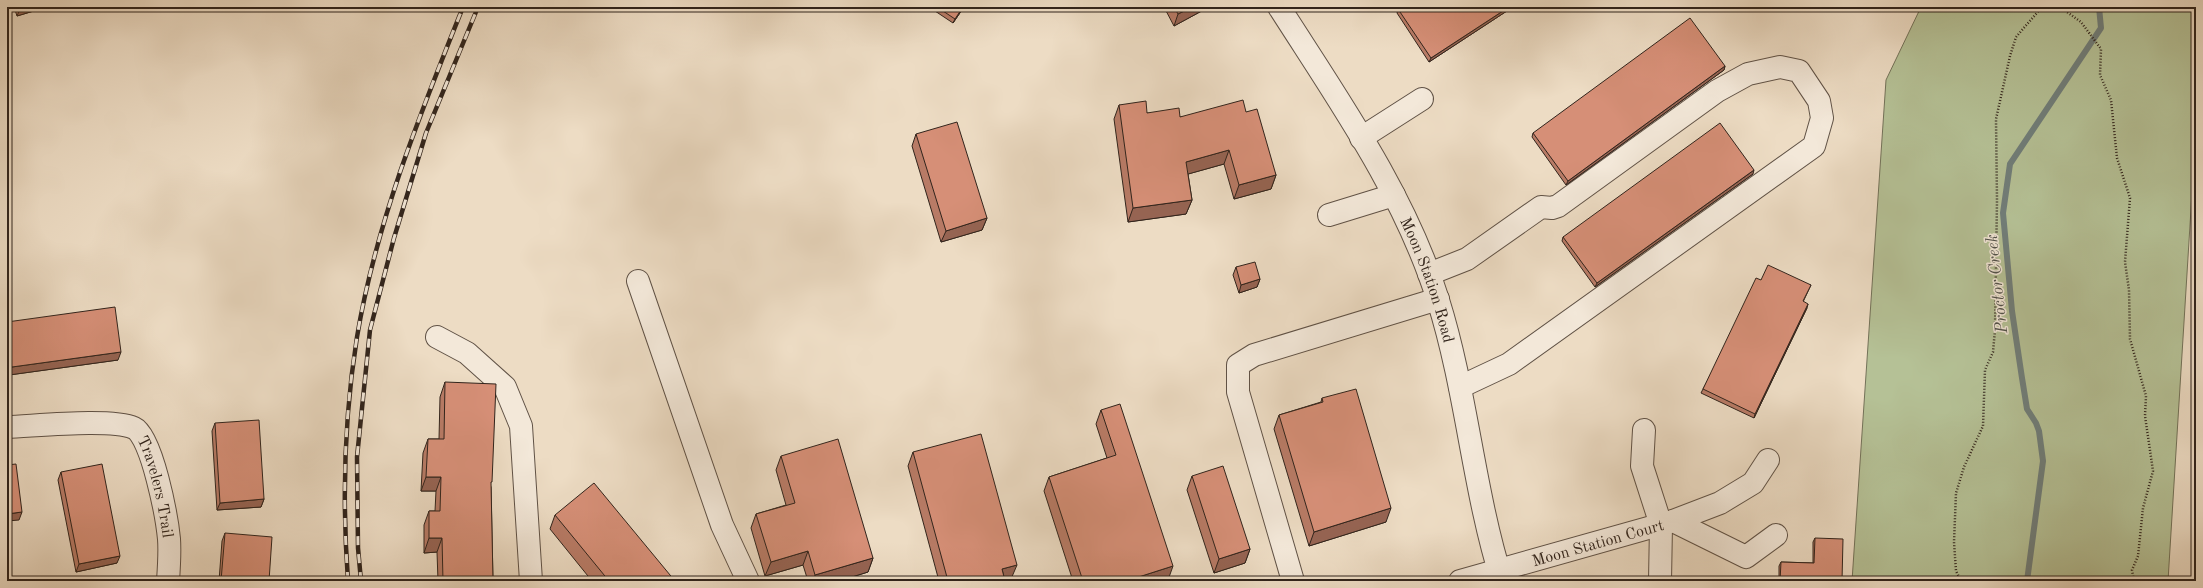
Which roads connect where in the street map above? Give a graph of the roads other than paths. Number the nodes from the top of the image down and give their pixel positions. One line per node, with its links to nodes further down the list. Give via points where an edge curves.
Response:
1 (1280, 7): 3 (street, Moon Station Road)
2 (1422, 98): 3 (street)
3 (1361, 138): 4 (street, Moon Station Road)
4 (1394, 195): 5 (street); 6 (street, Moon Station Road)
5 (1329, 215)
6 (1429, 274): 8 (street, Moon Station Road); 10 (street, via 1467,259 1541,207 1558,206 1717,91 1748,74 1780,67 1799,71 1819,101 1822,118 1814,146 1509,364)
7 (638, 281): 19 (street, via 722,525)
8 (1438, 299): 10 (street, Moon Station Road); 20 (street, via 1254,355 1238,365 1238,392)
9 (437, 337): 18 (street, via 467,352 505,387 521,426)
10 (1460, 387): 16 (street, Moon Station Road, via 1482,506)
11 (7, 427): 17 (street, Travelers Trail, via 116,423 135,428 145,438 160,487 169,539)
12 (1644, 430): 14 (street, via 1642,466)
13 (1768, 460): 14 (street, Moon Station Court, via 1753,483 1720,503)
14 (1667, 523): 15 (street, via 1746,557); 16 (street, Moon Station Court); 22 (street)
15 (1776, 535)
16 (1500, 575): 21 (street, Moon Station Court)
17 (168, 581)
18 (531, 581)
19 (748, 581)
20 (1293, 581)
21 (1460, 581)
22 (1660, 581)

